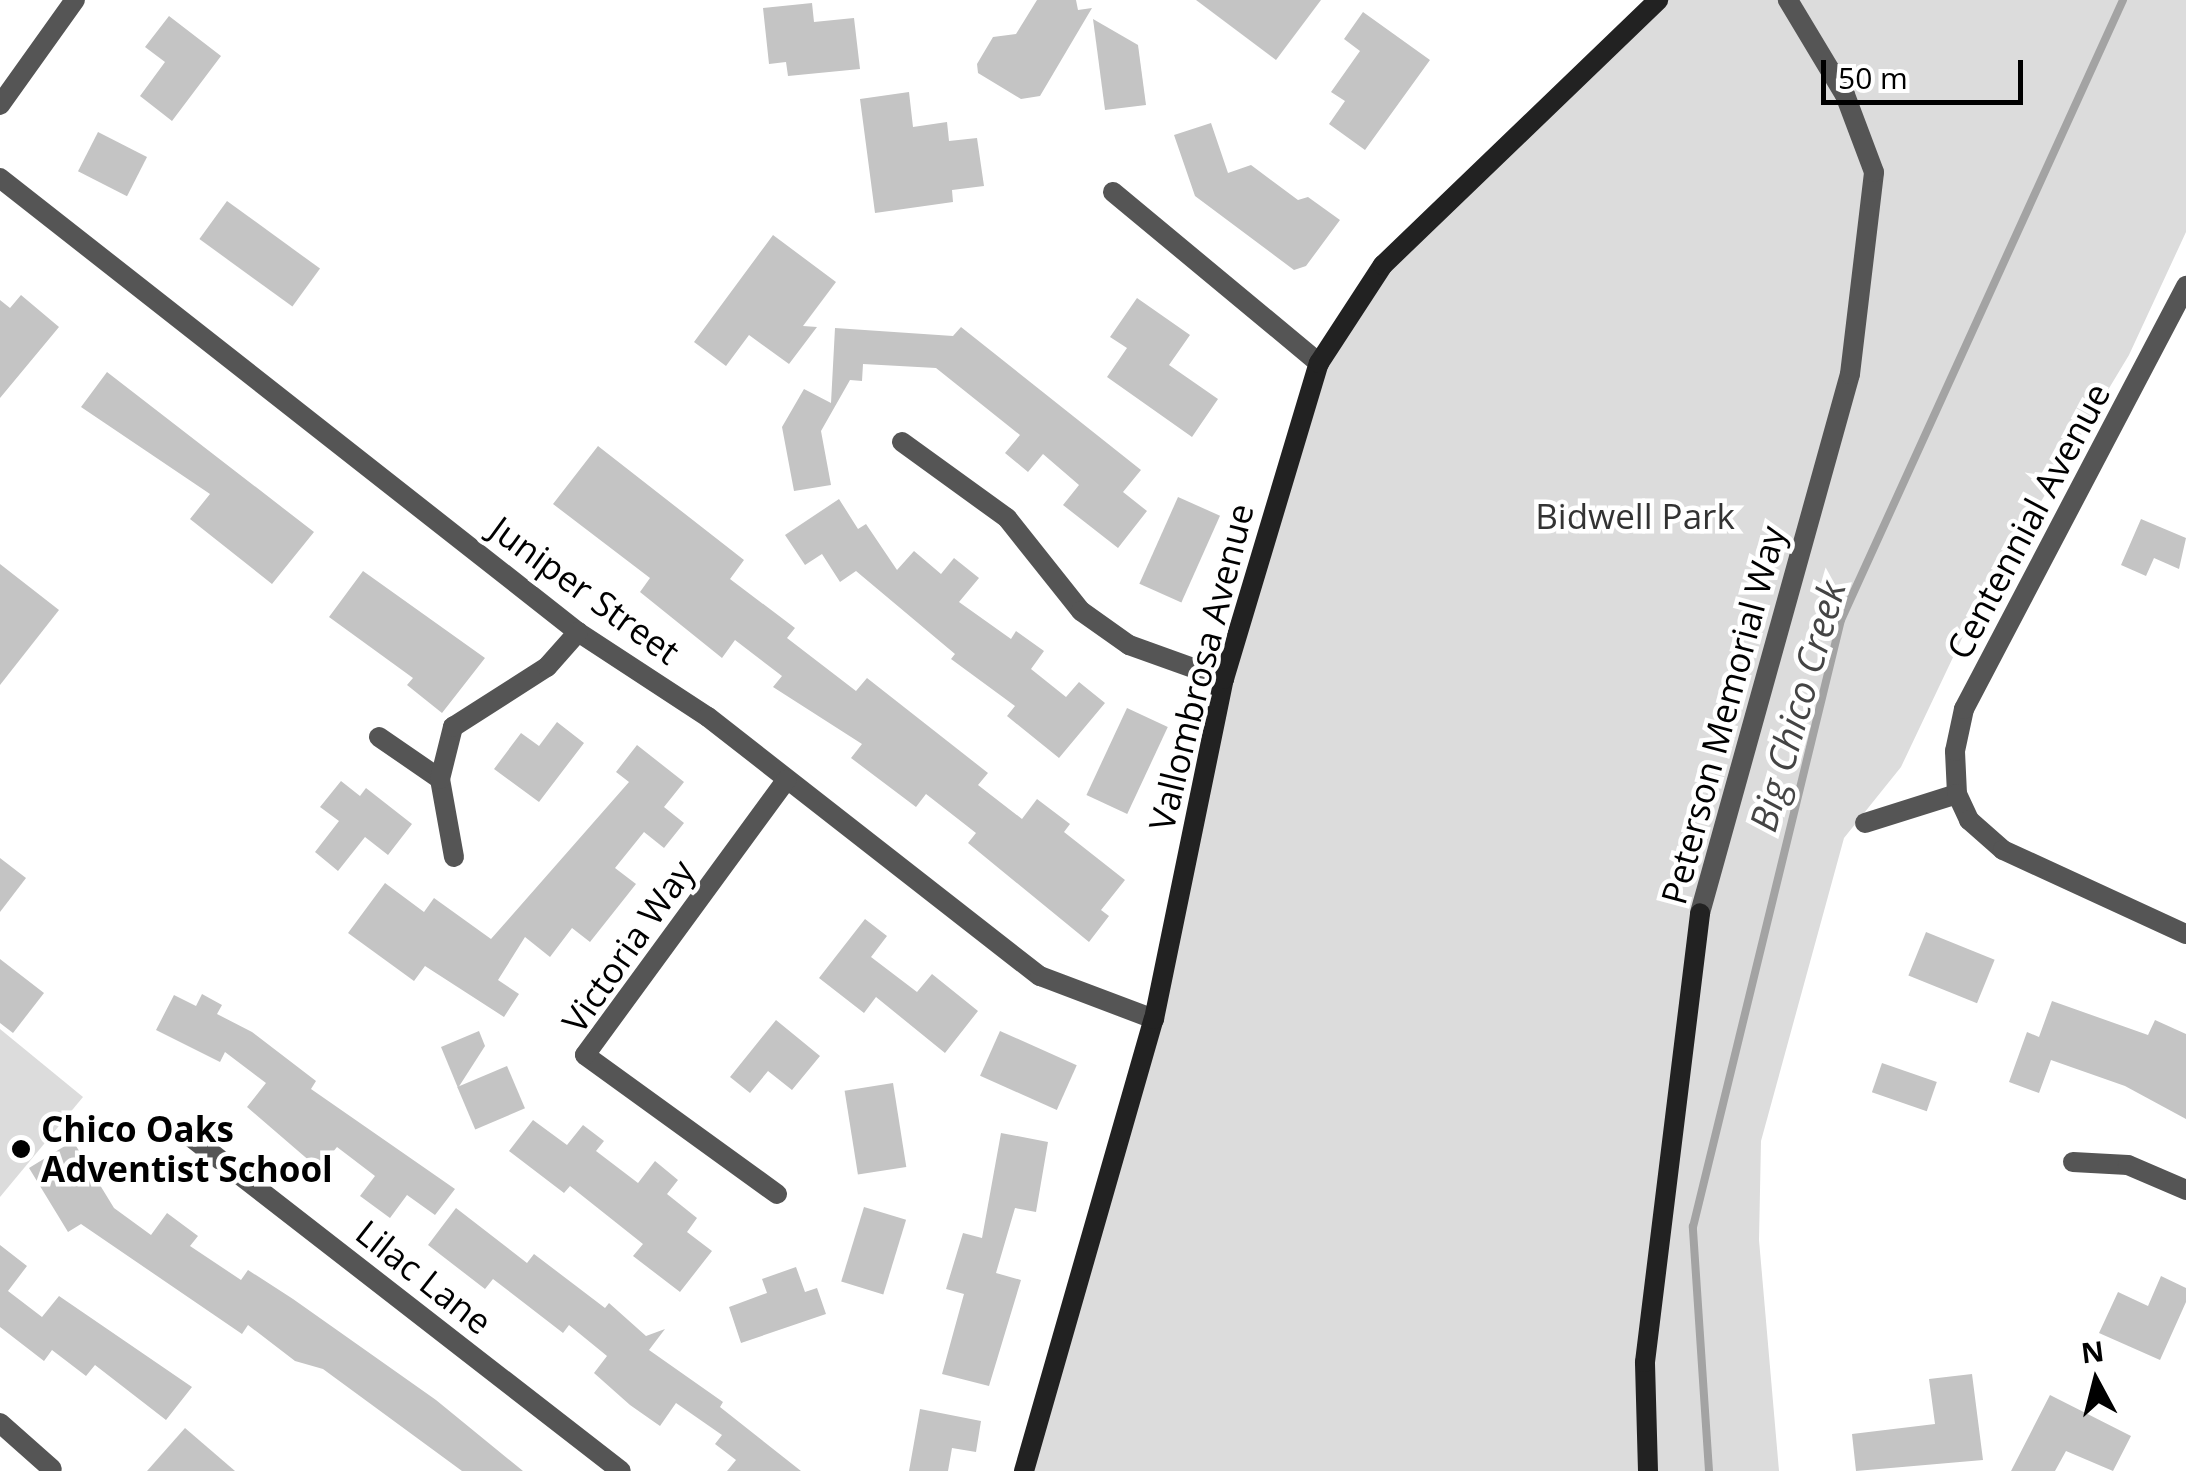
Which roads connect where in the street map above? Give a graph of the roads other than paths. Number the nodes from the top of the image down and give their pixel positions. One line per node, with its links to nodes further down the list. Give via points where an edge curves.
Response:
1 (75, 0): 4 (street)
2 (1658, 0): 8 (street, Vallombrosa Avenue, via 1383,265)
3 (1788, 0): 28 (street, Peterson Memorial Way, via 1845,95 1874,172 1850,374 1700,913 1645,1362)
4 (0, 104)
5 (0, 178): 10 (street, Juniper Street)
6 (1113, 192): 8 (street)
7 (2186, 286): 15 (street, Centennial Avenue, via 1964,709 1955,751)
8 (1319, 363): 11 (street, Vallombrosa Avenue)
9 (902, 442): 11 (street, via 1007,518 1082,611 1129,645)
10 (578, 632): 13 (street, via 547,667 453,727); 14 (street, Juniper Street, via 708,717)
11 (1224, 679): 19 (street, Vallombrosa Avenue)
12 (379, 737): 13 (street)
13 (440, 779): 17 (street)
14 (786, 780): 19 (street, Juniper Street, via 1040,976); 23 (street, Victoria Way, via 585,1055)
15 (1956, 794): 16 (street); 18 (street, via 1969,820 2003,850)
16 (1864, 822)
17 (454, 856)
18 (2186, 934)
19 (1154, 1018): 27 (street, Vallombrosa Avenue)
20 (187, 1134): 26 (street, Lilac Lane)
21 (2073, 1162): 22 (street, via 2128,1166)
22 (2186, 1190)
23 (778, 1194)
24 (0, 1423): 25 (street)
25 (52, 1469)
26 (621, 1471)
27 (1024, 1471)
28 (1648, 1471)

